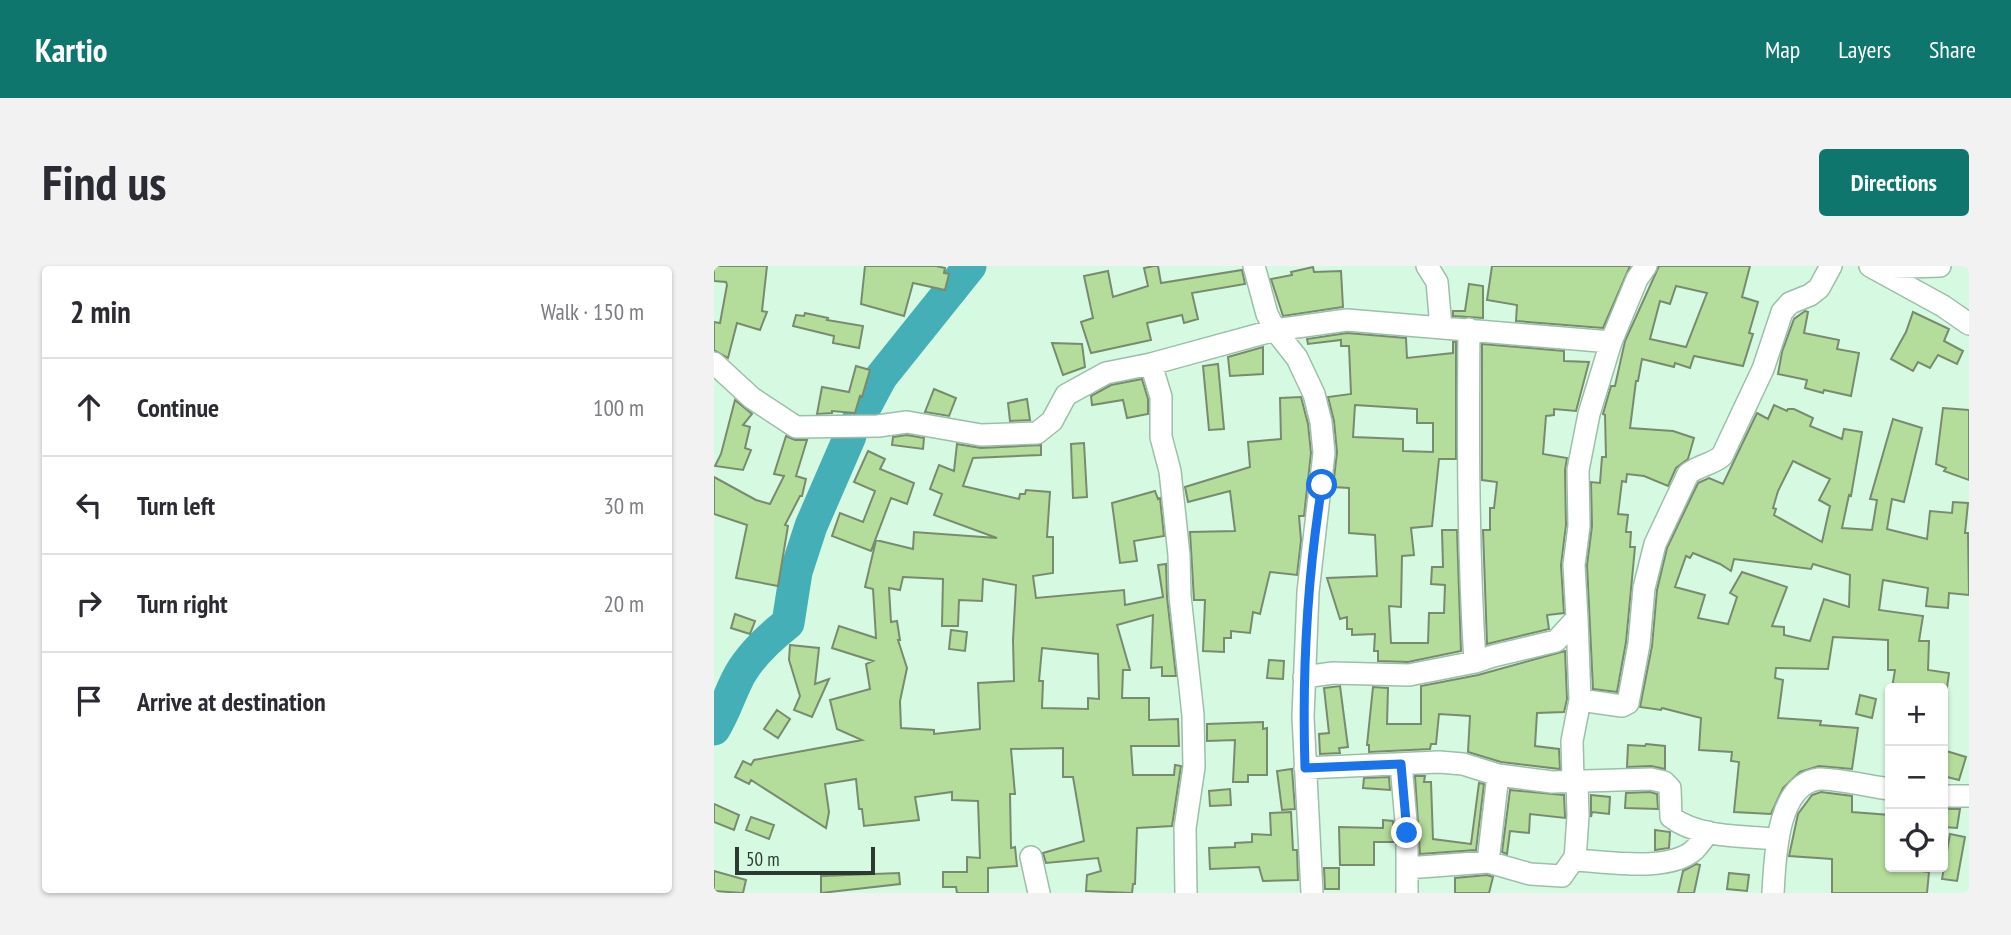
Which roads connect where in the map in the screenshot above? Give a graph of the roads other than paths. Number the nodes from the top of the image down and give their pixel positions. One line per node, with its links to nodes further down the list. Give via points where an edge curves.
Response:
1 (1254, 266): 10 (street)
2 (1427, 266): 8 (street, via 1437,282)
3 (1647, 266): 11 (street)
4 (1830, 266): 17 (street, via 1819,288 1782,312 1763,369 1722,456 1688,474 1655,544 1644,588 1628,704)
5 (1940, 266): 6 (street)
6 (1872, 267): 7 (street)
7 (1969, 324)
8 (1441, 327): 9 (street); 10 (street, via 1347,320)
9 (1469, 329): 11 (street); 15 (street, via 1468,483)
10 (1275, 330): 13 (street); 16 (street, via 1297,358 1314,394 1324,453 1308,592)
11 (1611, 342): 14 (street, via 1578,470)
12 (714, 363): 13 (street, via 752,398 796,427 907,422 981,435 1037,433 1052,421 1066,395 1106,373)
13 (1151, 364): 32 (street, via 1161,397 1161,437 1180,555 1180,596 1194,715 1194,767 1185,828)
14 (1577, 618): 15 (street, via 1556,641); 17 (street)
15 (1475, 662): 16 (street, via 1409,675)
16 (1304, 677): 19 (street)
17 (1580, 700): 21 (street, via 1572,741)
18 (1401, 764): 19 (street); 20 (street, via 1463,764); 30 (street)
19 (1305, 768): 33 (street)
20 (1498, 775): 21 (street); 29 (street)
21 (1575, 781): 25 (street, via 1664,782 1670,788 1671,817); 28 (street)
22 (1885, 788): 26 (street, via 1818,779 1796,791)
23 (1948, 796): 24 (street)
24 (1969, 796)
25 (1708, 832): 26 (street); 28 (street, via 1694,850 1664,863)
26 (1777, 839): 35 (street)
27 (1031, 857): 31 (street)
28 (1575, 860): 29 (street, via 1562,876 1530,874)
29 (1488, 862): 30 (street)
30 (1407, 868): 34 (street)
31 (1039, 893)
32 (1186, 893)
33 (1312, 893)
34 (1407, 893)
35 (1773, 893)

